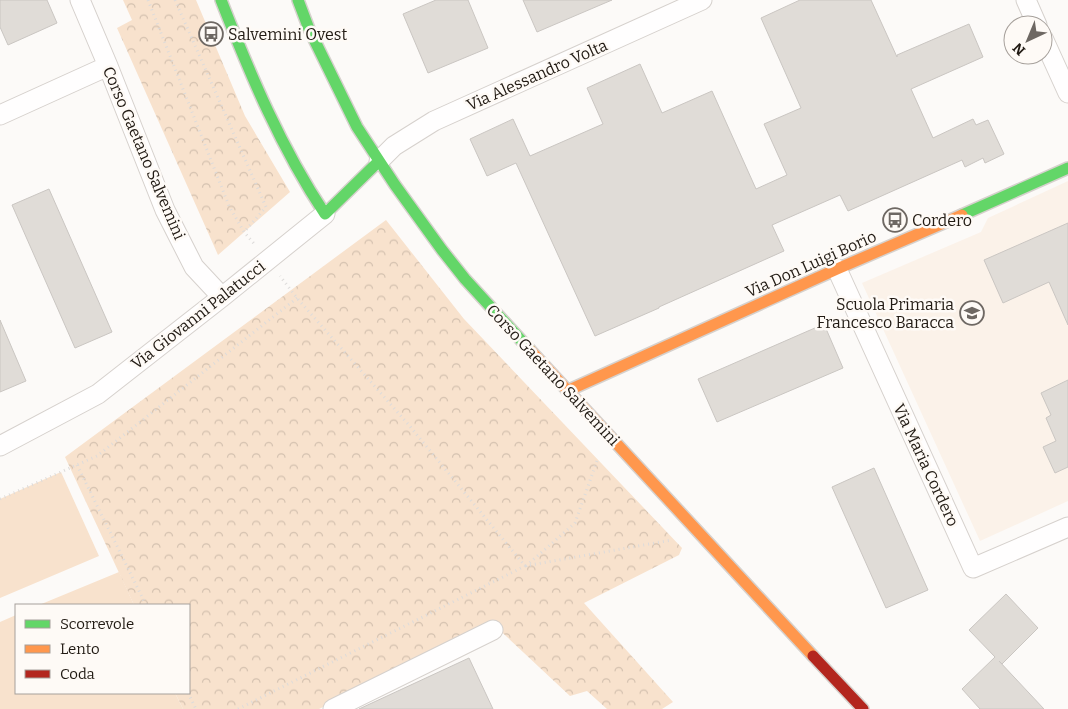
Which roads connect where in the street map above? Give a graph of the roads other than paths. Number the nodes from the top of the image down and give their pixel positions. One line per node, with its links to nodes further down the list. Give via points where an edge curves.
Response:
1 (80, 0): 8 (street, Corso Gaetano Salvemini)
2 (221, 0): 13 (street, via 263,102 297,169)
3 (298, 0): 11 (street, Corso Gaetano Salvemini, via 335,84)
4 (702, 0): 11 (street, Via Alessandro Volta, via 434,121 394,146)
5 (1026, 0): 6 (street)
6 (1033, 15)
7 (1053, 60): 9 (street)
8 (108, 66): 10 (street); 15 (street, Corso Gaetano Salvemini, via 165,210 194,266)
9 (1068, 93)
10 (0, 116)
11 (378, 161): 13 (street, Via Giovanni Palatucci); 16 (street, Corso Gaetano Salvemini, via 465,279)
12 (1068, 168): 14 (street, Via Don Luigi Borio)
13 (325, 214): 15 (street, Via Giovanni Palatucci)
14 (836, 269): 16 (street, Via Don Luigi Borio); 18 (street, Via Maria Cordero, via 974,568)
15 (222, 297): 17 (street, Via Giovanni Palatucci, via 98,394)
16 (567, 391): 21 (street, Corso Gaetano Salvemini)
17 (0, 446)
18 (1068, 527)
19 (493, 630): 20 (street)
20 (333, 709)
21 (864, 709)

